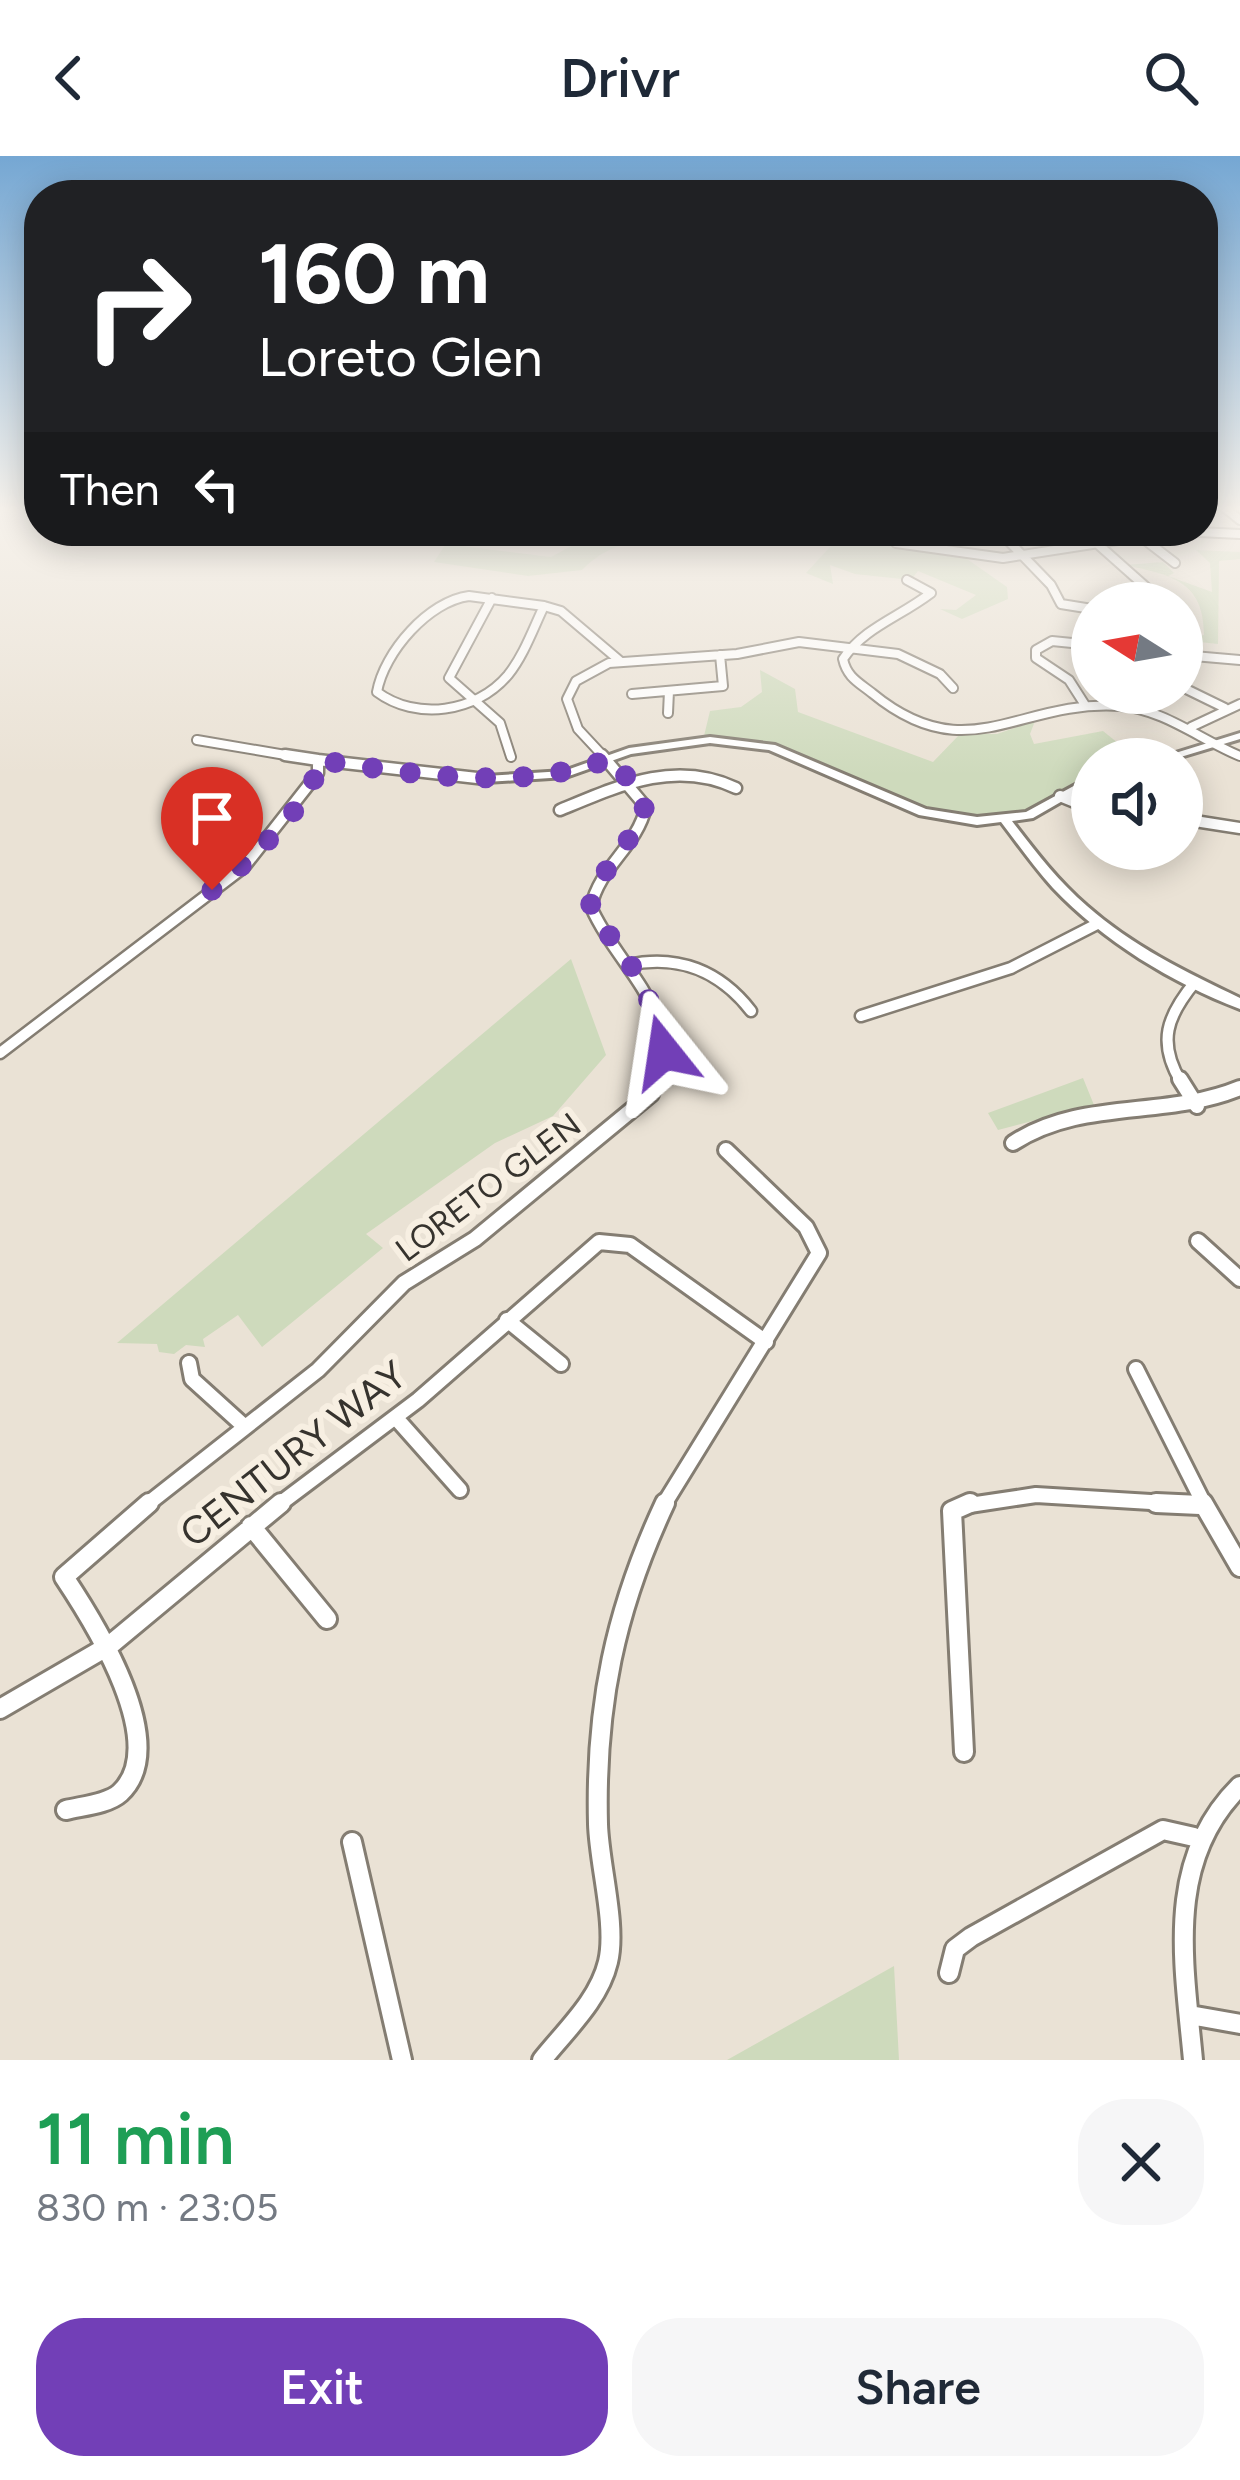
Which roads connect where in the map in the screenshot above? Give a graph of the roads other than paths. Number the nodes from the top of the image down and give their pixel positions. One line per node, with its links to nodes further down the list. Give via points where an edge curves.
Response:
1 (454, 597): 17 (street, via 432,604 377,692 402,709)
2 (472, 597): 4 (street)
3 (926, 597): 7 (street, via 860,634)
4 (492, 598): 5 (street); 17 (street, via 449,673 453,688)
5 (544, 606): 11 (street, via 574,618); 17 (street, via 511,672)
6 (1071, 642): 12 (street, via 1052,640 1036,650)
7 (848, 650): 8 (street, via 799,642); 13 (street, via 898,654); 19 (street, via 850,679 894,718 923,730 989,731)
8 (720, 655): 11 (street); 14 (street, via 723,686)
9 (1203, 657): 10 (street)
10 (1240, 660)
11 (620, 661): 30 (street, via 576,681 567,699 576,729)
12 (1071, 683)
13 (953, 688)
14 (669, 691): 15 (street); 21 (street)
15 (632, 694)
16 (1203, 697): 20 (street)
17 (470, 700): 29 (street, via 508,733)
18 (1240, 704): 20 (street)
19 (1071, 707)
20 (1225, 708): 23 (street)
21 (668, 712)
22 (1153, 714): 23 (street)
23 (1191, 728): 26 (street)
24 (1240, 736): 26 (street)
25 (197, 740): 31 (street)
26 (1216, 743): 27 (street); 28 (street)
27 (1203, 747)
28 (1240, 756)
29 (511, 757)
30 (612, 758): 32 (street, via 541,778); 33 (street); 39 (street, via 698,740 771,747 923,812)
31 (318, 760): 32 (street); 48 (street, via 318,773 244,866)
32 (485, 778)
33 (632, 782): 34 (street, via 685,774); 38 (street); 43 (street, LORETO GLEN, via 646,807 644,823 594,888 590,908)
34 (736, 788)
35 (1071, 790): 36 (street)
36 (1060, 796): 37 (street); 39 (street)
37 (1071, 800)
38 (560, 810)
39 (1005, 819): 42 (street, via 1048,881)
40 (1203, 822): 41 (street)
41 (1240, 828)
42 (1097, 923): 44 (street); 47 (street, via 1011,968)
43 (628, 965): 46 (street, via 682,960); 61 (street, LORETO GLEN, via 644,984 662,1036 663,1071 651,1094 475,1239 404,1283 317,1370)
44 (1195, 982): 45 (street); 50 (street, via 1163,1030 1171,1066)
45 (1240, 1004)
46 (751, 1011)
47 (861, 1016)
48 (0, 1053)
49 (1240, 1088): 50 (street)
50 (1197, 1106): 51 (street, via 1099,1112 1028,1130)
51 (1013, 1143)
52 (727, 1150): 56 (street, via 806,1227 819,1253)
53 (1198, 1241): 54 (street)
54 (1240, 1279)
55 (507, 1320): 56 (street, CENTURY WAY, via 598,1242 617,1240); 58 (street); 60 (street, CENTURY WAY)
56 (766, 1342): 78 (street, via 664,1505 621,1606 598,1745 610,1957 599,1990)
57 (189, 1363): 61 (street, via 192,1379)
58 (561, 1364)
59 (1136, 1370): 63 (street, via 1171,1428)
60 (396, 1418): 62 (street); 64 (street, CENTURY WAY)
61 (245, 1426): 67 (street, LORETO GLEN, via 64,1577)
62 (460, 1490)
63 (1199, 1505): 65 (street); 69 (street, via 1039,1494 965,1502 952,1511)
64 (251, 1526): 66 (street); 67 (street, CENTURY WAY)
65 (1240, 1567)
66 (327, 1619)
67 (110, 1645): 68 (street, CENTURY WAY); 71 (street, via 138,1745 135,1775 116,1797)
68 (0, 1709)
69 (964, 1752)
70 (1240, 1786): 72 (street)
71 (66, 1810)
72 (1198, 1833): 74 (street, via 1163,1830 971,1937 955,1949); 75 (street, via 1184,1910)
73 (352, 1842): 77 (street)
74 (949, 1973)
75 (1190, 2014): 76 (street); 79 (street)
76 (1240, 2024)
77 (402, 2060)
78 (542, 2060)
79 (1193, 2060)

